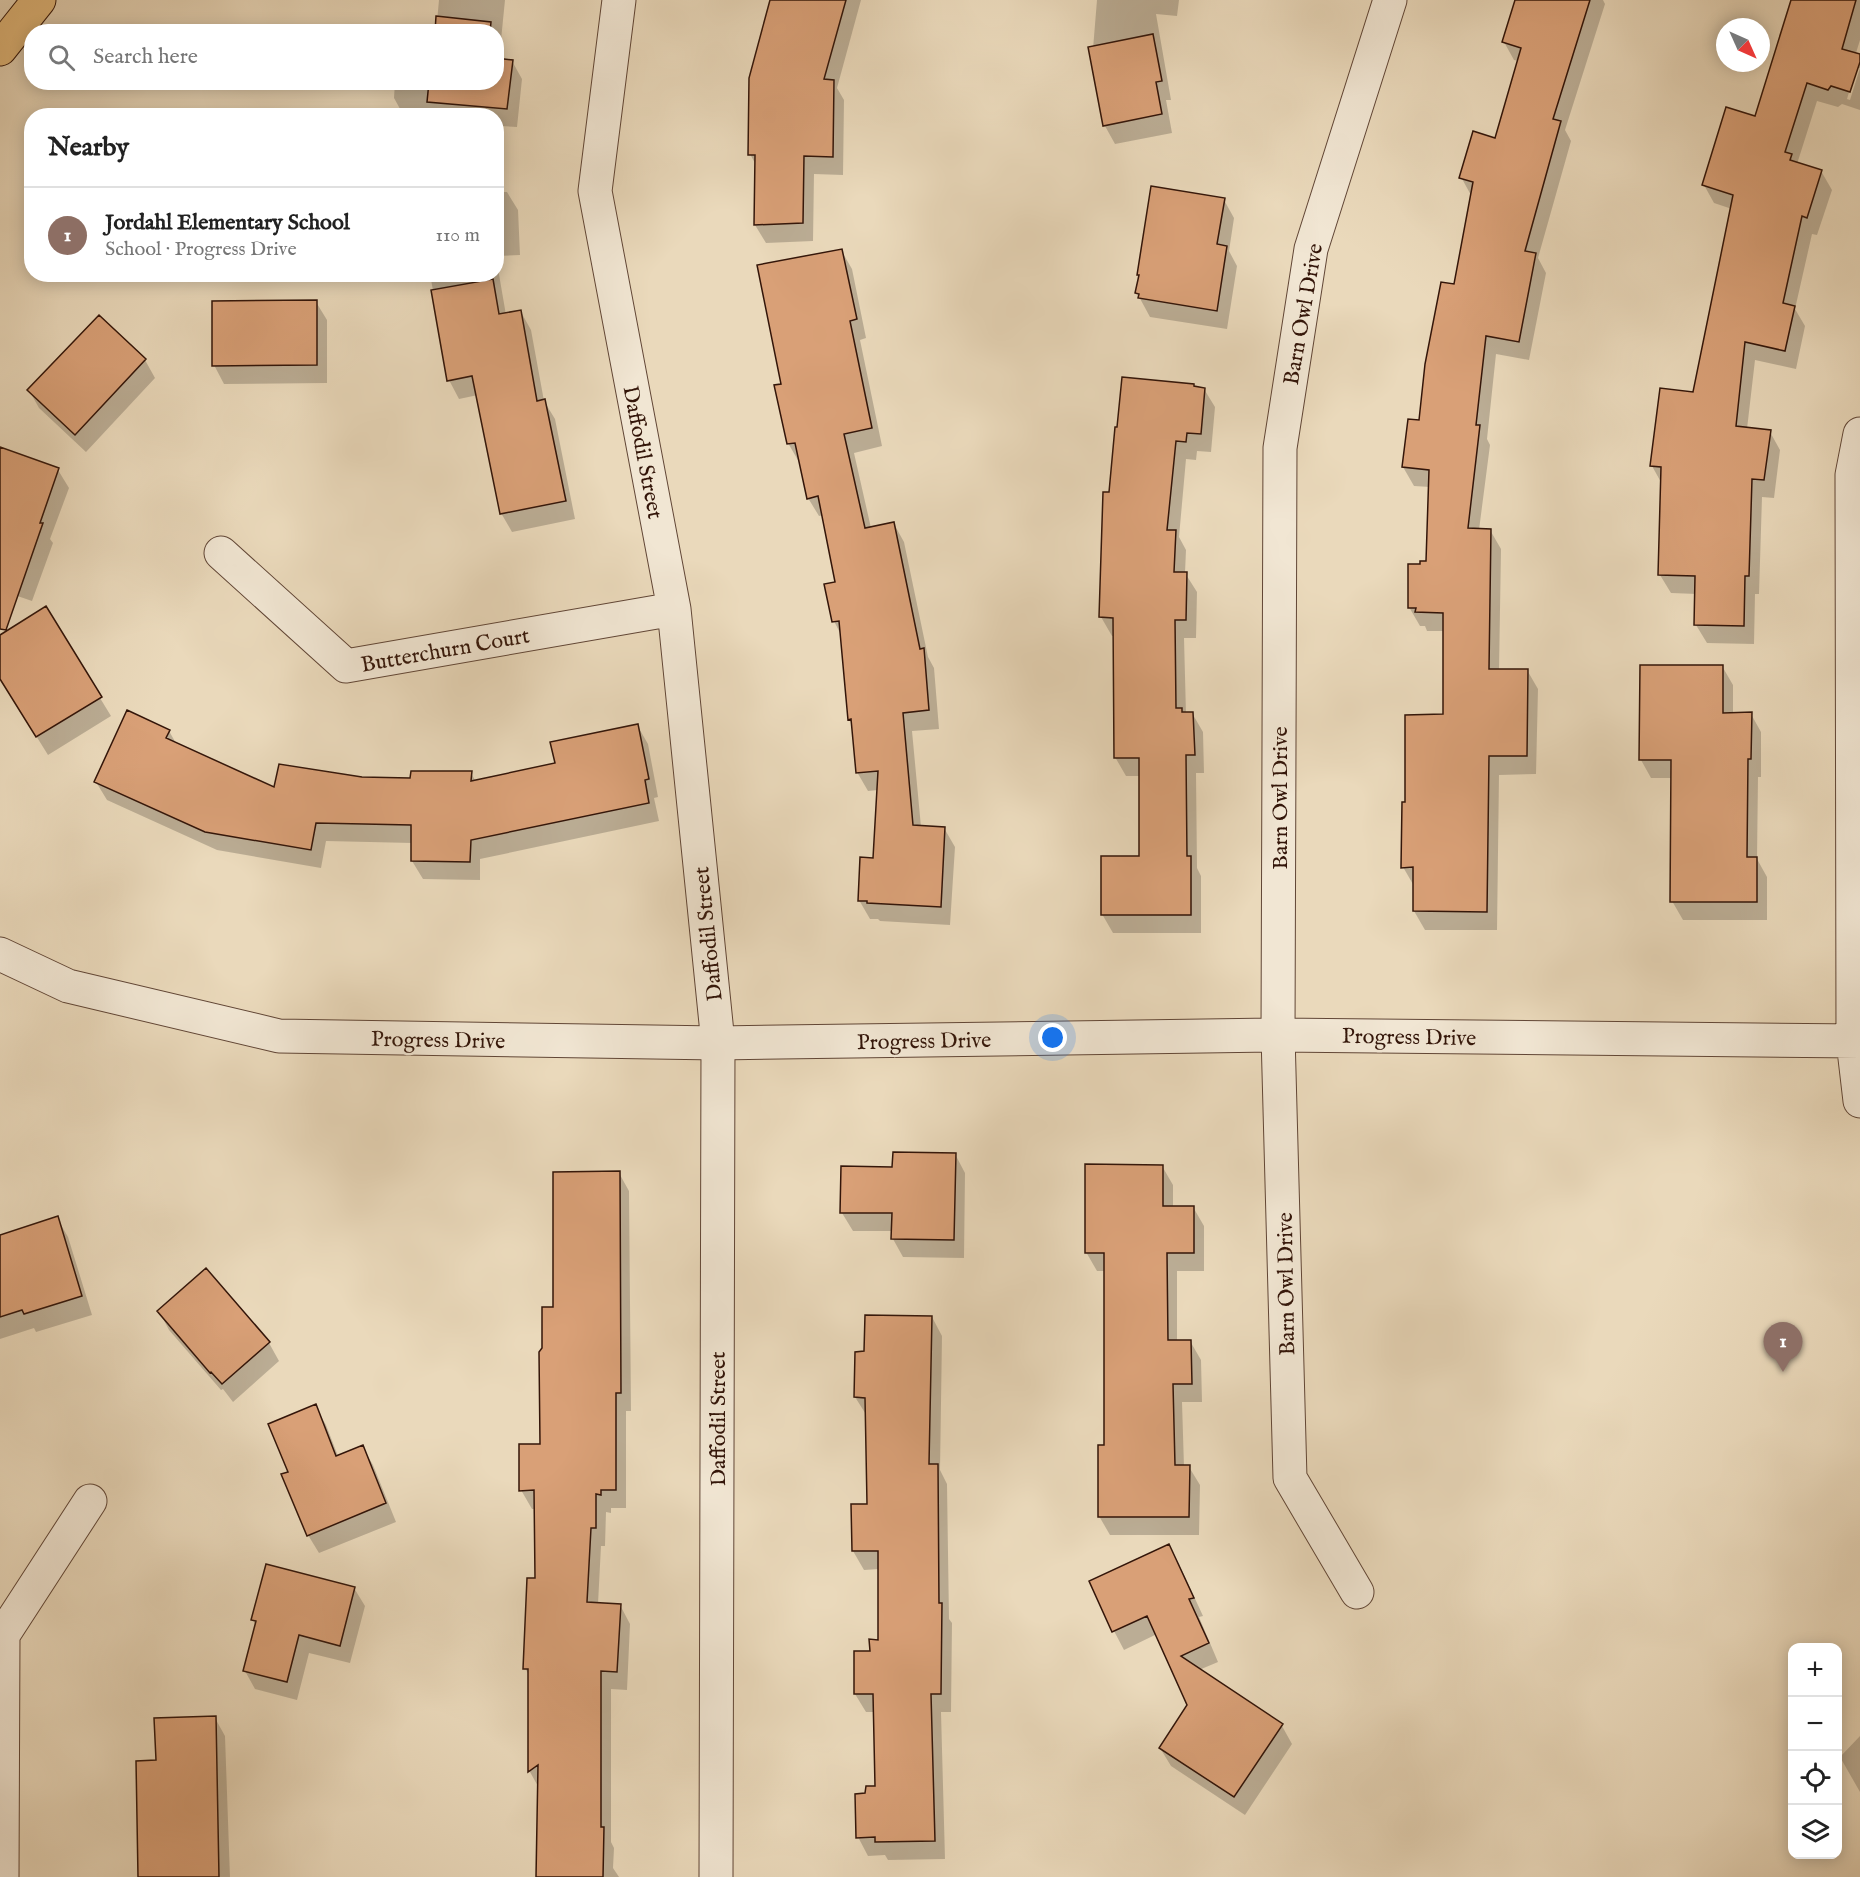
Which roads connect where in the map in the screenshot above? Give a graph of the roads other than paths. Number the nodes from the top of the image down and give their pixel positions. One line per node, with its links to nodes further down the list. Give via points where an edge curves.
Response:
1 (39, 0): 4 (main road)
2 (619, 0): 7 (street, Daffodil Street, via 595,191)
3 (1390, 0): 9 (street, Barn Owl Drive, via 1311,249 1280,448)
4 (0, 49)
5 (1860, 434): 10 (street, via 1852,475)
6 (220, 553): 7 (street, Butterchurn Court, via 346,666)
7 (674, 609): 11 (street, Daffodil Street)
8 (0, 954): 11 (street, Progress Drive, via 68,986 279,1036)
9 (1278, 1035): 10 (street, Progress Drive); 11 (street, Progress Drive); 14 (street, Barn Owl Drive, via 1290,1478)
10 (1857, 1041): 12 (street)
11 (718, 1043): 16 (street, Daffodil Street)
12 (1860, 1101)
13 (90, 1502): 15 (street, via 3,1635)
14 (1358, 1592)
15 (2, 1877)
16 (716, 1877)

